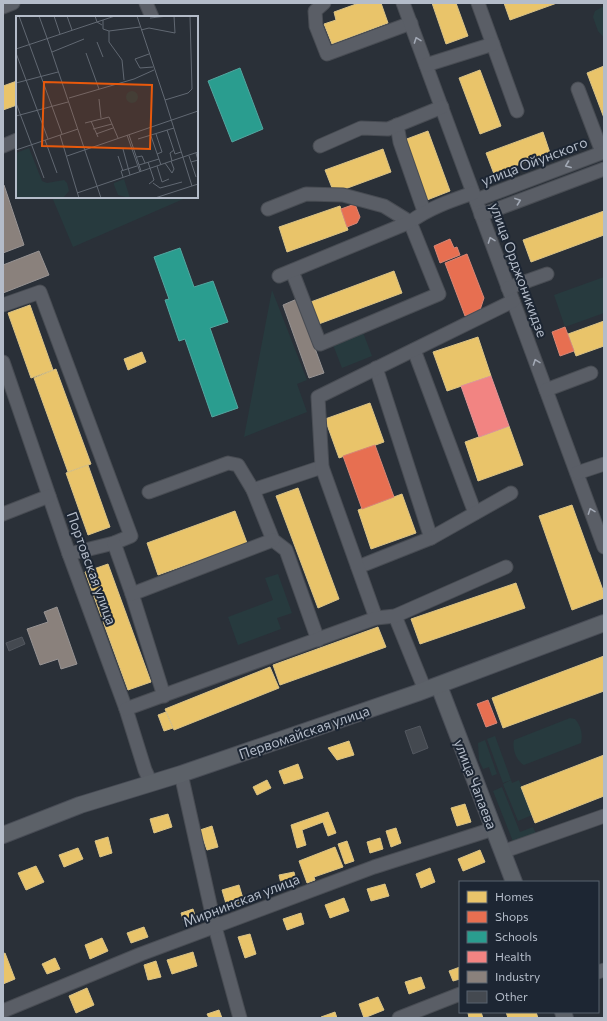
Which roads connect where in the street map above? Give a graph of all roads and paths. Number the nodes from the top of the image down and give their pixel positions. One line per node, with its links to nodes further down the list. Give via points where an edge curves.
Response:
1 (13, 3): 6 (street)
2 (146, 3): 7 (street)
3 (324, 3): 8 (street, via 315,11 316,26 327,54)
4 (403, 3): 8 (street, улица Орджоникидзе)
5 (478, 3): 9 (street)
6 (3, 7)
7 (152, 16)
8 (411, 23): 10 (street, улица Орджоникидзе, one-way to 8)
9 (493, 44): 10 (street); 13 (street)
10 (426, 65): 12 (street, улица Орджоникидзе)
11 (578, 89): 18 (street)
12 (442, 107): 14 (street); 20 (street, улица Орджоникидзе)
13 (517, 111)
14 (397, 125): 17 (street, via 388,129 361,128); 22 (street, via 400,142)
15 (16, 140): 16 (street)
16 (3, 146)
17 (320, 146)
18 (603, 152): 20 (street, улица Ойунского, one-way to 20)
19 (604, 169): 23 (street, one-way to 19)
20 (475, 197): 22 (street, улица Ойунского); 23 (street, улица Орджоникидзе)
21 (268, 209): 24 (street, via 306,194 343,195 384,206)
22 (424, 211): 24 (street, улица Ойунского)
23 (481, 214): 28 (street, улица Орджоникидзе, one-way to 23)
24 (410, 222): 25 (street, улица Ойунского); 25 (street, via 439,294 320,344)
25 (292, 271): 27 (street, улица Ойунского)
26 (547, 274): 28 (street)
27 (279, 276)
28 (508, 288): 29 (street, улица Орджоникидзе)
29 (513, 302): 31 (street); 35 (street, улица Орджоникидзе, one-way to 29)
30 (3, 305): 47 (street, via 40,292 131,536)
31 (414, 350): 33 (street); 43 (street)
32 (3, 362): 42 (street, Портовская улица)
33 (376, 368): 37 (street, via 318,397); 45 (street)
34 (591, 373): 35 (street)
35 (546, 390): 38 (street, улица Орджоникидзе)
36 (604, 464): 38 (street)
37 (322, 467): 39 (street); 50 (street)
38 (577, 473): 48 (street, улица Орджоникидзе, one-way to 38)
39 (253, 490): 40 (street, via 238,466 228,463); 46 (street)
40 (149, 492)
41 (511, 493): 43 (street)
42 (49, 496): 44 (street); 49 (street, Портовская улица)
43 (475, 513): 45 (street)
44 (3, 514)
45 (431, 538): 50 (street)
46 (273, 540): 52 (street); 56 (street, via 286,550)
47 (114, 543): 49 (street); 52 (street)
48 (604, 547)
49 (69, 554): 59 (street, Портовская улица)
50 (358, 567): 54 (street)
51 (506, 567): 53 (street)
52 (132, 594): 58 (street)
53 (395, 616): 54 (street); 57 (street)
54 (376, 618): 56 (street)
55 (604, 623): 57 (main road, Первомайская улица)
56 (318, 640): 58 (street)
57 (432, 688): 60 (main road, Первомайская улица); 63 (main road, улица Чапаева)
58 (164, 696): 59 (street)
59 (126, 709): 61 (street, Портовская улица, via 144,770)
60 (181, 774): 61 (main road, Первомайская улица); 67 (street)
61 (151, 784): 64 (main road, Первомайская улица, via 80,805)
62 (604, 816): 65 (street)
63 (493, 829): 65 (main road, улица Чапаева); 67 (street, Мирнинская улица, via 374,867)
64 (3, 835)
65 (502, 852): 66 (main road, улица Чапаева)
66 (514, 881)
67 (215, 927): 69 (street, Мирнинская улица, via 141,954); 70 (street)
68 (459, 994): 71 (street)
69 (3, 1011)
70 (240, 1018)
71 (398, 1018)

